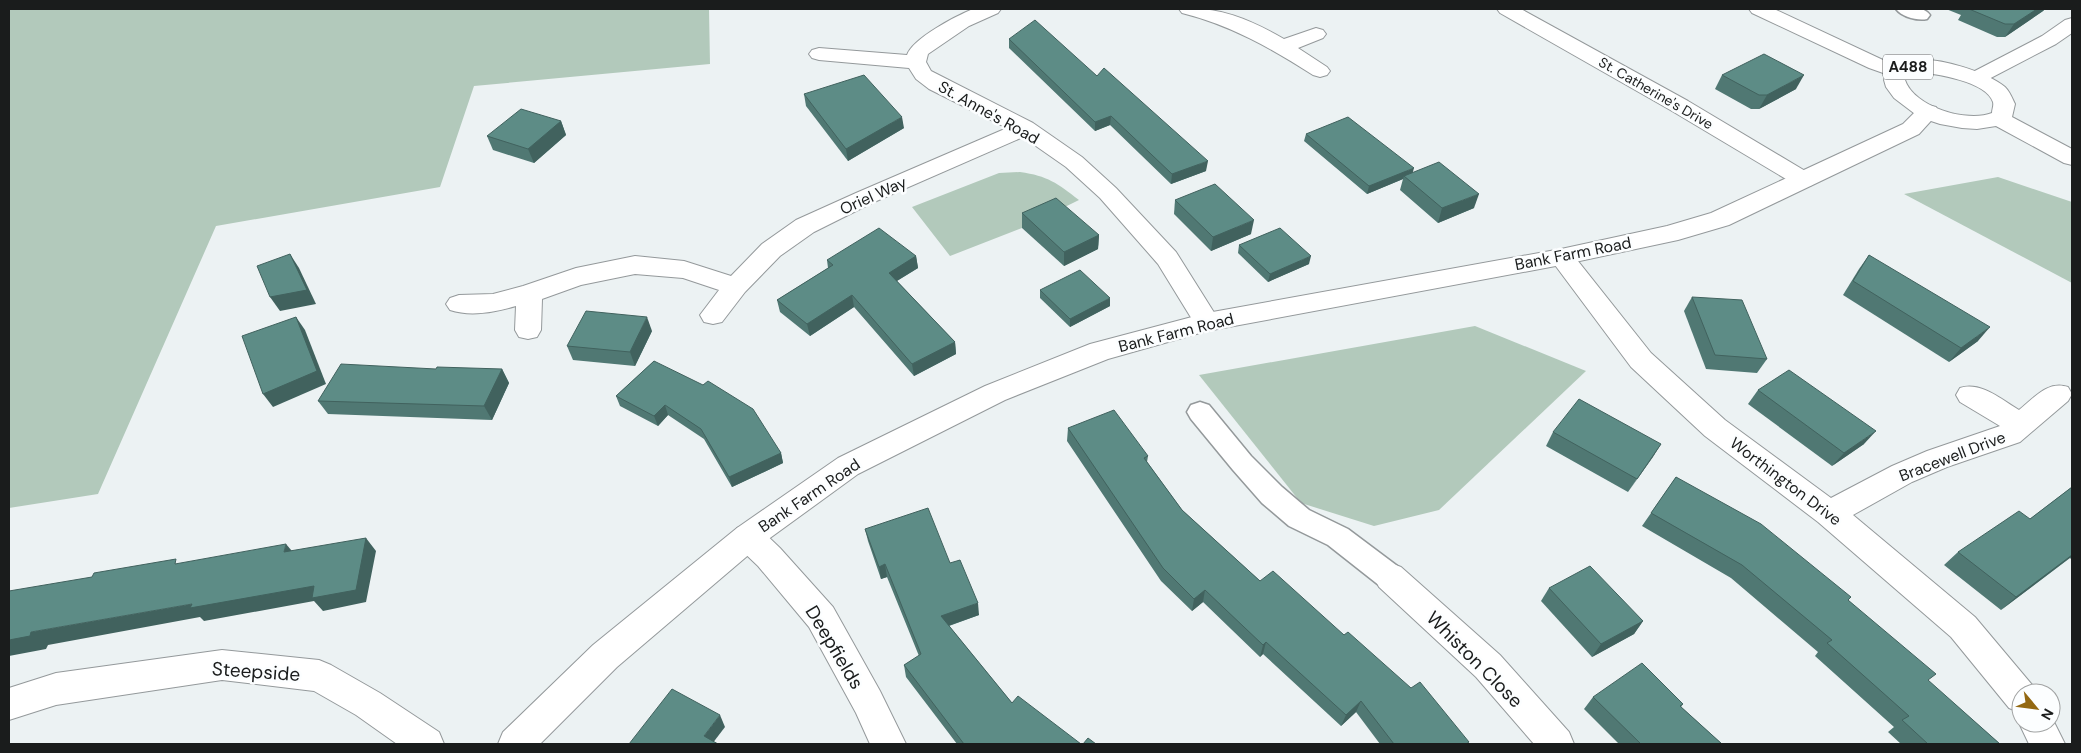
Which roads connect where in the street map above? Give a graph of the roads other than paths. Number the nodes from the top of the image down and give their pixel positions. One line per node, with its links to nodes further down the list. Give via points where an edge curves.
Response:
1 (991, 9): 9 (street, via 960,22 930,42 918,52)
2 (1189, 9): 7 (street, via 1218,15)
3 (1508, 9): 17 (street, St. Catherine's Drive)
4 (1759, 9): 11 (street, A488, via 1876,64)
5 (2072, 24): 12 (street, via 2049,40)
6 (1316, 34): 7 (street)
7 (1284, 46): 10 (street)
8 (819, 54): 9 (street)
9 (916, 62): 15 (street, St. Anne's Road, via 923,74 937,84)
10 (1320, 71)
11 (1898, 71): 12 (street, A488, via 1936,67); 13 (street, A488, via 1895,85 1898,91)
12 (1976, 78): 14 (street, A488, via 2002,99 2005,111)
13 (1928, 112): 14 (street, A488, via 1973,123); 17 (street, Bank Farm Road, via 1910,129)
14 (1999, 119): 16 (street)
15 (1025, 128): 19 (street, Oriel Way, via 805,226 771,250); 23 (street, St. Anne's Road, via 1074,162 1108,193 1167,258)
16 (2072, 158)
17 (1804, 180): 18 (street, Bank Farm Road, via 1720,219 1669,234)
18 (1561, 257): 23 (street, Bank Farm Road); 29 (street, Worthington Drive, via 1641,360 1715,428)
19 (736, 286): 20 (street, via 684,270 635,265 576,277); 22 (street, Oriel Way)
20 (529, 294): 21 (street, via 493,303); 24 (street)
21 (459, 304)
22 (713, 314)
23 (1207, 322): 30 (street, Bank Farm Road, via 1100,351 995,393 848,466)
24 (528, 330)
25 (2058, 394): 28 (street, Bracewell Drive)
26 (1970, 395): 28 (street, Bracewell Drive)
27 (1200, 412): 31 (lane, via 1272,495 1299,518 1338,537)
28 (2021, 425): 29 (street, Bracewell Drive, via 2010,434 1902,474)
29 (1830, 513): 32 (street, Worthington Drive, via 1964,627)
30 (748, 537): 35 (street, Bank Farm Road, via 605,656); 36 (street, Deepfields, via 821,617)
31 (1390, 577): 37 (street, Whiston Close, via 1488,666)
32 (2011, 685)
33 (9, 704): 34 (street, Steepside, via 56,689 222,665 319,676 368,704)
34 (426, 744)
35 (516, 744)
36 (888, 744)
37 (1556, 744)

